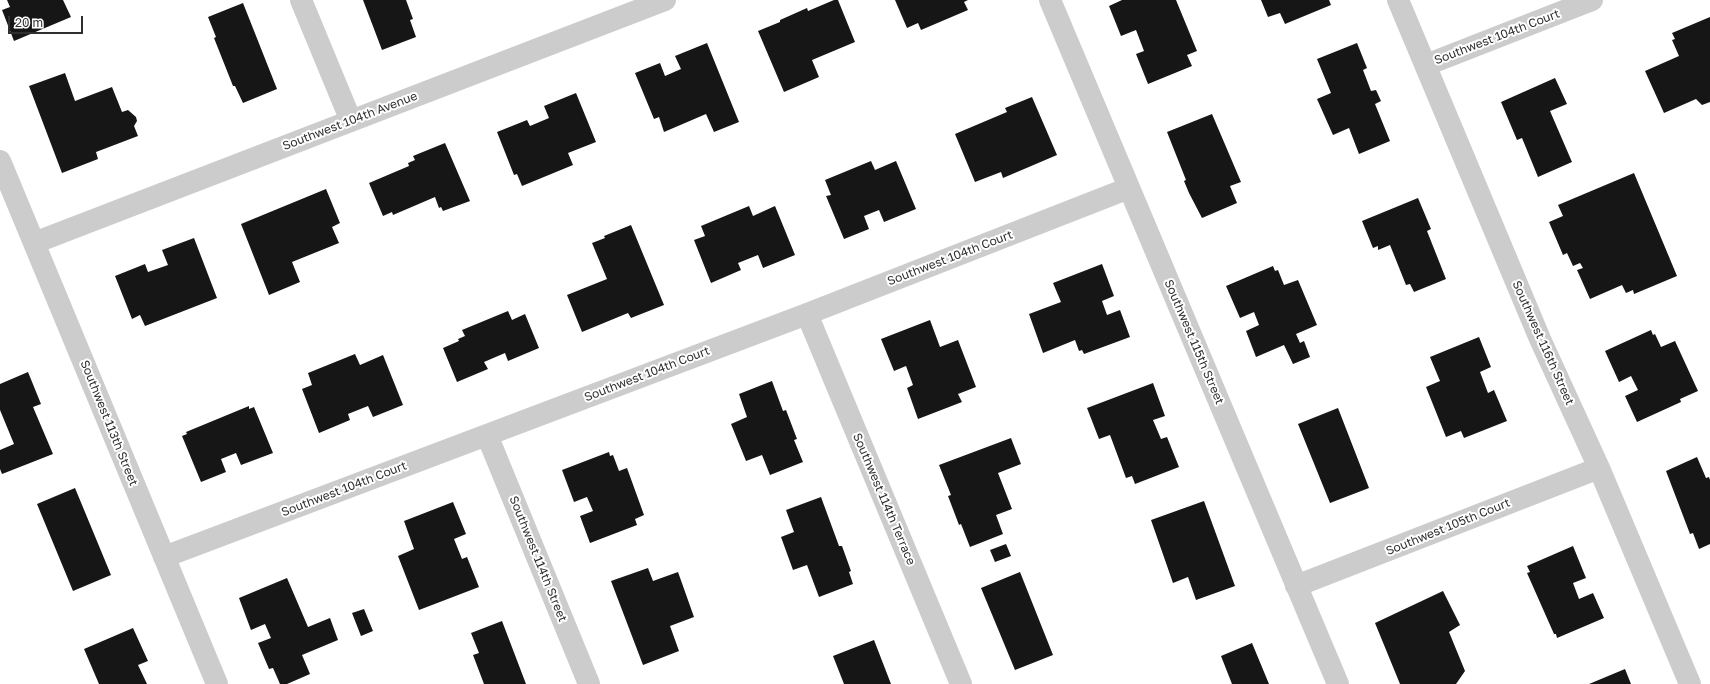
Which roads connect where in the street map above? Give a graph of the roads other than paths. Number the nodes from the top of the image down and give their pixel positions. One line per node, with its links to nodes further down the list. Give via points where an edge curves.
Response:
1 (301, 0): 7 (street)
2 (665, 0): 7 (street, Southwest 104th Avenue)
3 (1050, 0): 9 (street, Southwest 115th Street)
4 (1398, 0): 6 (street, Southwest 116th Street)
5 (1592, 0): 6 (street, Southwest 104th Court)
6 (1426, 65): 13 (street, Southwest 116th Street, via 1540,339)
7 (351, 121): 10 (street, Southwest 104th Avenue)
8 (0, 161): 10 (street, Southwest 113th Street)
9 (1129, 188): 11 (street, Southwest 104th Court); 15 (street, Southwest 115th Street)
10 (34, 243): 14 (street, Southwest 113th Street)
11 (806, 314): 12 (street, Southwest 104th Court); 18 (street, Southwest 114th Terrace)
12 (487, 435): 14 (street, Southwest 104th Court); 17 (street, Southwest 114th Street)
13 (1599, 468): 15 (street, Southwest 105th Court); 20 (street, Southwest 116th Street)
14 (164, 557): 16 (street, Southwest 113th Street)
15 (1296, 586): 19 (street, Southwest 115th Street)
16 (217, 684)
17 (589, 684)
18 (961, 684)
19 (1338, 684)
20 (1690, 684)

